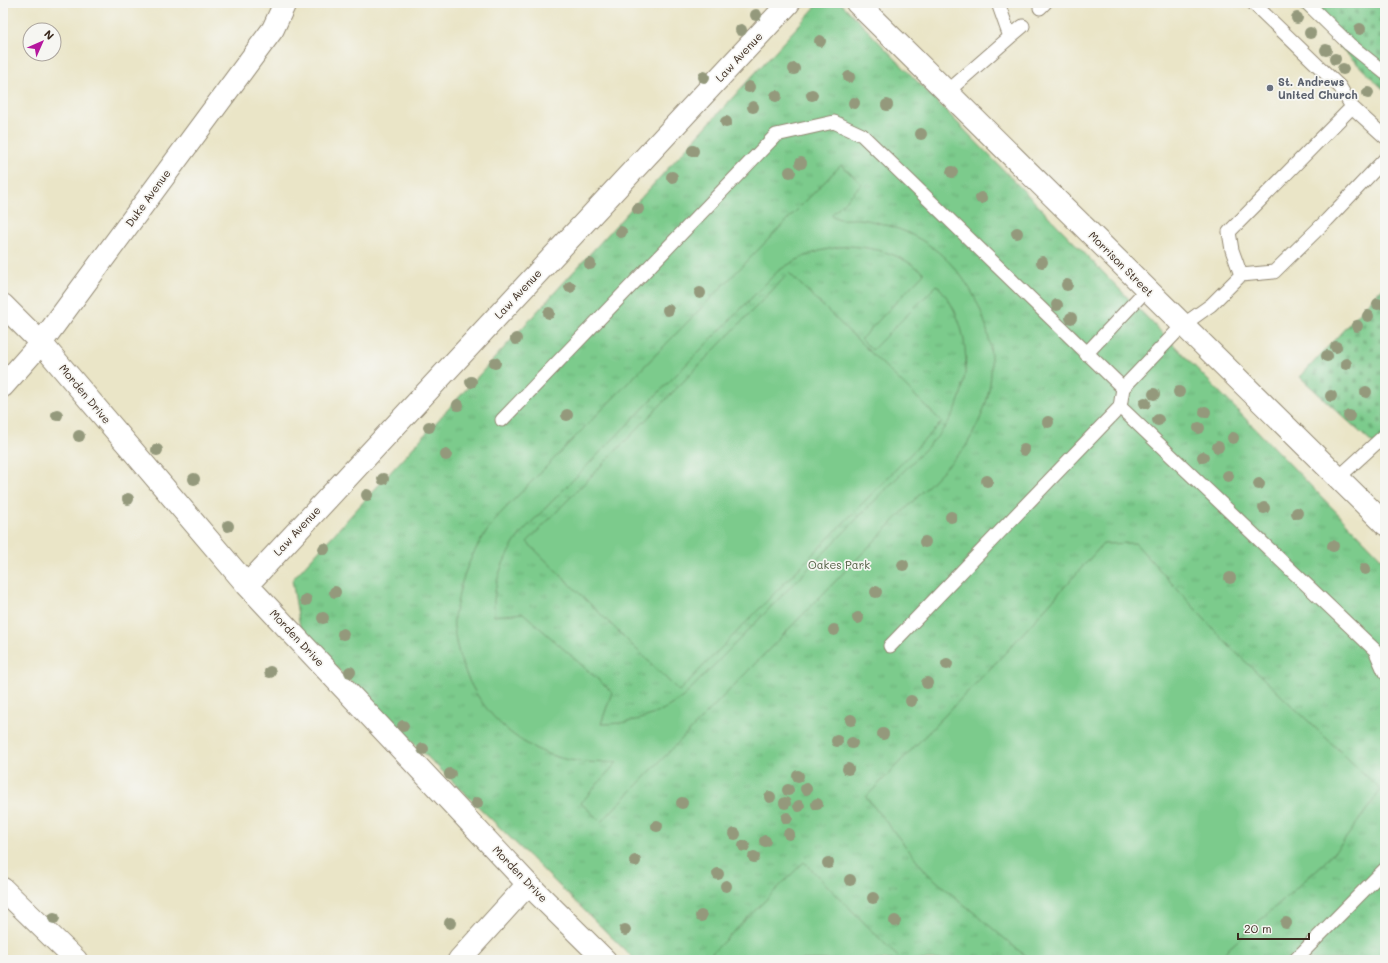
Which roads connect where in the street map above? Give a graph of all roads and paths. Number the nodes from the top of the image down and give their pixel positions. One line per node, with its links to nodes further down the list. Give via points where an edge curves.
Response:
1 (285, 3): 18 (street, Duke Avenue, via 273,29)
2 (789, 3): 27 (street, Law Avenue)
3 (857, 3): 10 (street, Morrison Street)
4 (998, 3): 8 (lane)
5 (1253, 3): 11 (lane, via 1340,88)
6 (1306, 3): 9 (lane, via 1349,44)
7 (1023, 26): 8 (lane)
8 (1010, 37): 10 (lane)
9 (1385, 73)
10 (947, 92): 15 (street, Morrison Street)
11 (1352, 107): 12 (lane); 14 (lane, via 1229,232)
12 (1385, 137)
13 (1385, 159): 14 (lane, via 1274,272)
14 (1241, 275): 17 (lane, via 1211,305)
15 (1147, 289): 17 (street, Morrison Street); 19 (lane)
16 (3, 305): 18 (street, Morden Drive)
17 (1183, 325): 21 (lane); 25 (street, Morrison Street)
18 (41, 343): 20 (street, Duke Avenue); 27 (street, Morden Drive)
19 (1086, 354): 21 (lane); 23 (lane, via 862,135 834,122 776,135)
20 (3, 386)
21 (1123, 388): 22 (lane)
22 (1120, 407): 28 (lane); 29 (lane, via 1375,650)
23 (502, 420)
24 (1385, 435): 25 (lane)
25 (1338, 478): 26 (street, Morrison Street)
26 (1385, 524)
27 (247, 585): 31 (street, Morden Drive)
28 (890, 646)
29 (1385, 673)
30 (1385, 869): 36 (lane)
31 (528, 884): 34 (street); 35 (street, Morden Drive)
32 (3, 889): 33 (street)
33 (76, 960)
34 (459, 960)
35 (605, 960)
36 (1295, 960)

